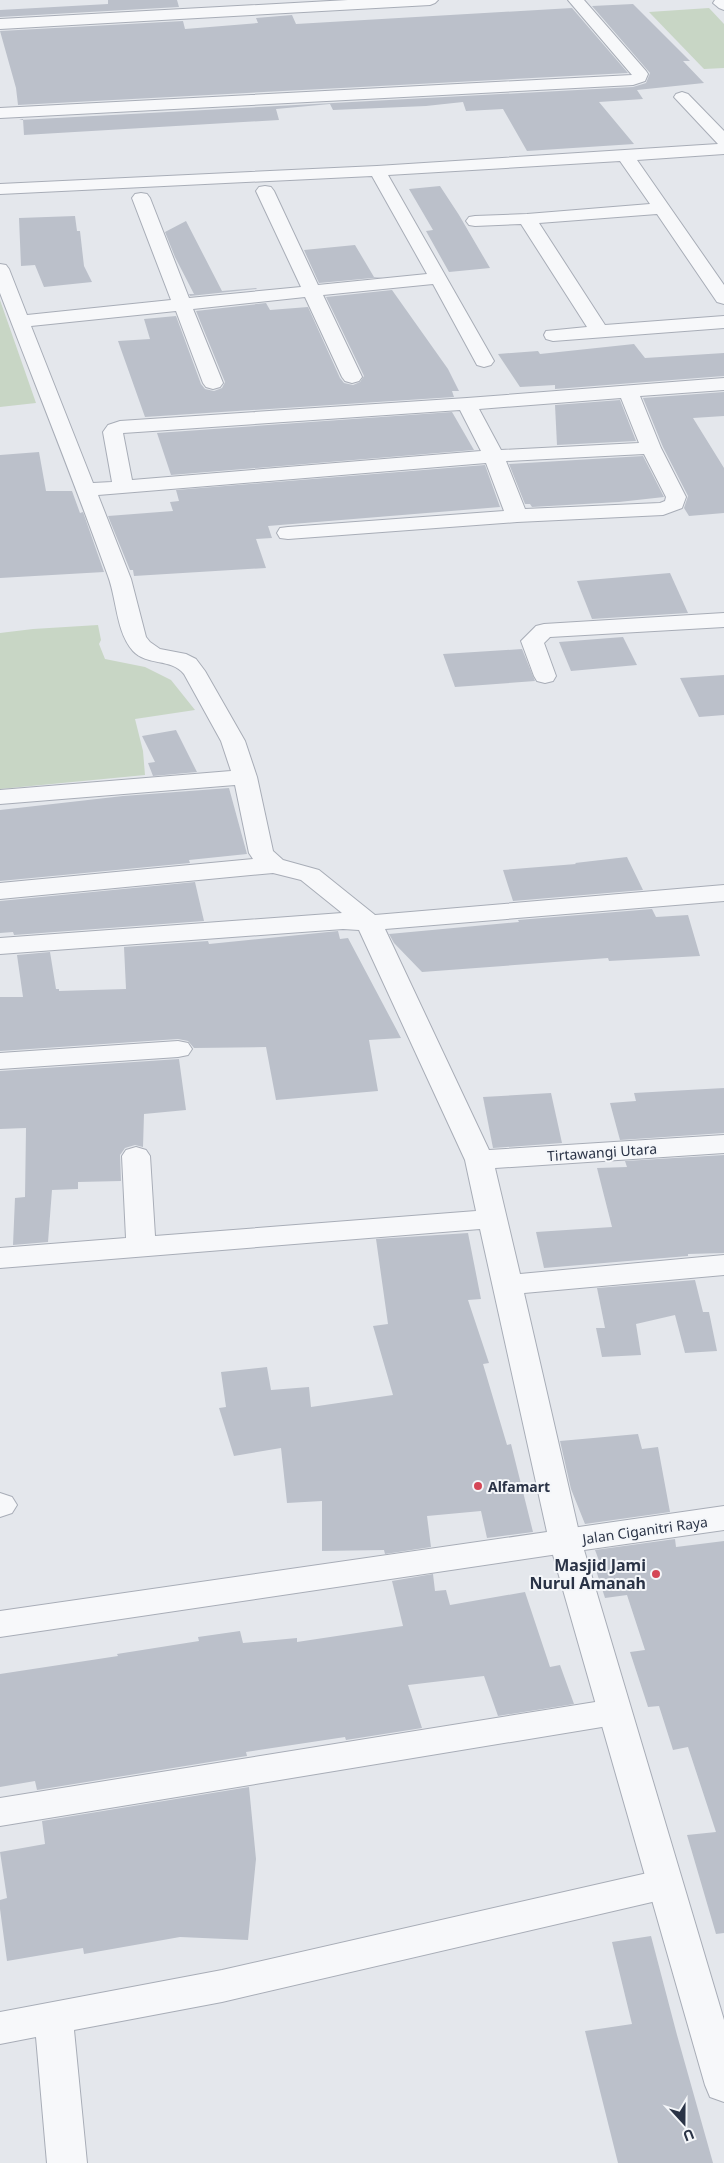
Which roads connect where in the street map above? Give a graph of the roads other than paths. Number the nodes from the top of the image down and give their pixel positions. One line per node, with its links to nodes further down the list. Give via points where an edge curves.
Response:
1 (430, 0): 3 (street)
2 (576, 0): 5 (street, via 640,74 639,78)
3 (0, 24)
4 (682, 97): 6 (street)
5 (0, 113)
6 (724, 141)
7 (724, 150): 8 (street)
8 (625, 155): 9 (street); 13 (street)
9 (377, 171): 10 (street); 17 (street)
10 (0, 189)
11 (265, 191): 18 (street)
12 (140, 198): 20 (street)
13 (661, 208): 14 (street); 19 (street)
14 (527, 219): 15 (street); 23 (street)
15 (475, 221)
16 (0, 269): 21 (street)
17 (439, 278): 18 (street); 25 (street)
18 (312, 291): 20 (street); 26 (street)
19 (724, 298)
20 (181, 304): 21 (street); 27 (street)
21 (21, 321): 34 (street)
22 (724, 322): 23 (street)
23 (599, 331): 24 (street)
24 (553, 335)
25 (484, 361)
26 (352, 377)
27 (213, 383)
28 (724, 384): 29 (street)
29 (628, 392): 30 (street); 31 (street)
30 (467, 404): 32 (street); 33 (street, via 120,427 113,432)
31 (651, 448): 32 (street); 35 (street, via 676,497 675,504 664,509)
32 (494, 456): 33 (street); 35 (street)
33 (123, 486): 34 (street)
34 (86, 490): 39 (street, via 120,579 135,637 153,654 178,659 194,671 233,741)
35 (517, 516): 36 (street)
36 (288, 533)
37 (724, 620): 38 (street, via 544,631 532,641)
38 (545, 676)
39 (245, 777): 40 (street); 41 (street, via 261,853)
40 (0, 797)
41 (274, 865): 42 (street); 44 (street, via 310,876)
42 (0, 891)
43 (724, 893): 44 (street)
44 (369, 923): 45 (street, via 343,921); 50 (street)
45 (0, 946)
46 (178, 1049): 47 (street)
47 (0, 1062)
48 (724, 1144): 50 (street, Tirtawangi Utara)
49 (136, 1156): 52 (street)
50 (479, 1160): 51 (street)
51 (492, 1219): 52 (street); 55 (street)
52 (141, 1247): 53 (street)
53 (0, 1258)
54 (724, 1265): 55 (street)
55 (508, 1285): 57 (street)
56 (724, 1518): 57 (street, Jalan Ciganitri Raya)
57 (565, 1541): 58 (street, Jalan Ciganitri Raya); 59 (street)
58 (0, 1624)
59 (614, 1712): 60 (street); 61 (street)
60 (0, 1812)
61 (665, 1884): 62 (street, via 222,1986); 64 (street)
62 (54, 2019): 63 (street); 65 (street)
63 (0, 2028)
64 (724, 2085)
65 (67, 2163)

